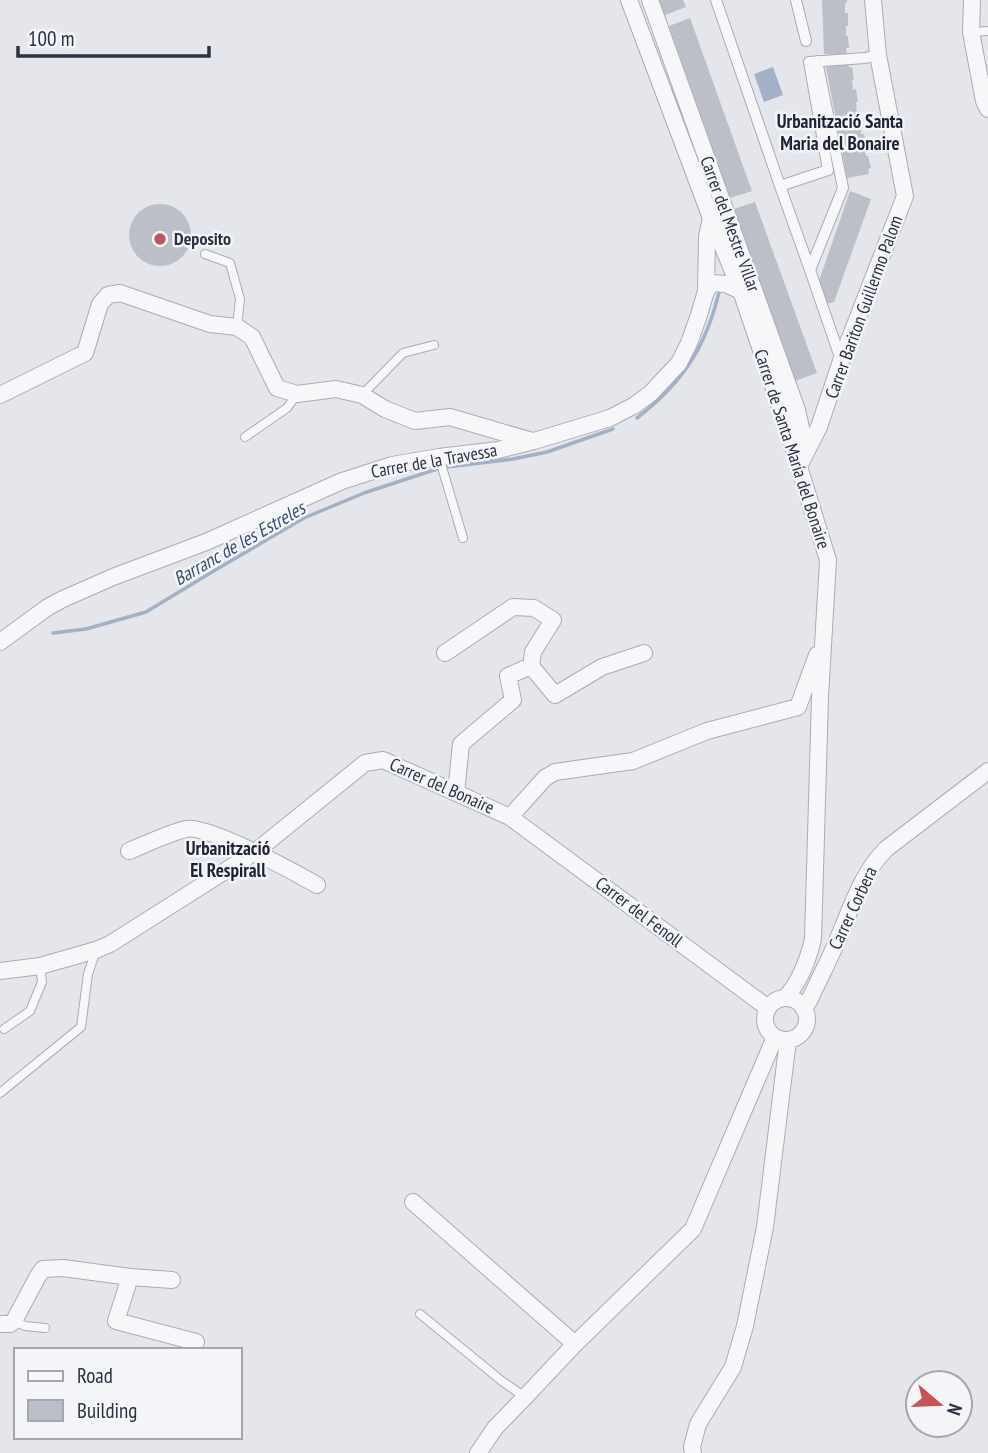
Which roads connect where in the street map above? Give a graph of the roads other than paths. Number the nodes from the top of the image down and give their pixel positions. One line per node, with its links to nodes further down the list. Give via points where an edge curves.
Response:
1 (629, 0): 14 (street, Carrer de Santa María del Bonaire)
2 (650, 0): 28 (street, Carrer del Mestre Villar)
3 (716, 0): 13 (street)
4 (796, 0): 9 (street)
5 (873, 0): 10 (street, Carrer Bariton Guillermo Palom)
6 (972, 0): 8 (street)
7 (988, 31): 8 (lane)
8 (971, 32): 12 (street)
9 (806, 41)
10 (878, 55): 11 (street); 23 (street, Carrer Bariton Guillermo Palom, via 905,196)
11 (817, 61): 13 (street, via 809,62 828,170); 18 (street, via 843,188)
12 (988, 109)
13 (780, 187): 18 (street)
14 (712, 218): 16 (street, Carrer de Santa María del Bonaire); 17 (street, Carrer de la Travessa)
15 (205, 254): 21 (lane, via 230,263 240,299)
16 (728, 258): 17 (street); 19 (street, Carrer de la Travessa); 20 (street, Carrer de Santa María del Bonaire)
17 (707, 265): 19 (street, Carrer de la Travessa)
18 (810, 270): 23 (street)
19 (709, 287): 20 (street, via 726,284); 30 (street, Carrer de la Travessa, via 679,363 651,393 610,418)
20 (741, 291): 28 (street, Carrer de Santa María del Bonaire)
21 (237, 327): 24 (street, via 252,337 277,388); 25 (street, via 210,324 120,293 108,295 100,304 85,353)
22 (434, 345): 26 (lane, via 403,353)
23 (841, 362): 27 (street, Carrer Bariton Guillermo Palom)
24 (298, 394): 26 (street, via 337,389); 29 (lane, via 287,408)
25 (0, 395)
26 (362, 396): 30 (street, via 415,421 450,417)
27 (827, 407): 28 (street, Carrer Bariton Guillermo Palom); 31 (street, Carrer Bariton Guillermo Palom)
28 (790, 411): 31 (street, Carrer del Mestre Villar); 33 (street, Carrer de Santa María del Bonaire)
29 (244, 437)
30 (534, 441): 32 (street, Carrer de la Travessa)
31 (806, 450): 33 (street, Carrer Bariton Guillermo Palom)
32 (439, 457): 34 (lane); 36 (street, Carrer de la Travessa, via 392,465 342,481 206,542 113,577 48,607)
33 (799, 466): 35 (street, Carrer de Santa María del Bonaire, via 828,560)
34 (463, 538)
35 (825, 634): 42 (street, Carrer del Bonaire, via 798,707 707,730 634,761 555,772); 49 (street, Carrer de Santa María del Bonaire, via 813,939)
36 (0, 642)
37 (445, 653): 39 (street, via 513,607 534,608 553,620 533,652)
38 (644, 653): 39 (street, via 602,667 555,695)
39 (531, 666): 41 (street, via 508,676 513,701 461,744)
40 (988, 771): 51 (street, Carrer Corbera, via 872,864)
41 (456, 793): 42 (street, Carrer del Bonaire); 44 (street, Carrer del Bonaire, via 383,760 365,763)
42 (510, 817): 50 (street, Carrer del Fenoll)
43 (129, 850): 44 (street, via 189,828)
44 (255, 852): 45 (street); 46 (street, Carrer del Bonaire)
45 (317, 885)
46 (96, 950): 47 (street, Carrer del Bonaire); 54 (lane, via 81,1027)
47 (40, 966): 48 (street, Carrer del Bonaire); 52 (lane, via 42,982 30,1011)
48 (0, 971)
49 (785, 998): 50 (street); 51 (street)
50 (768, 1008): 53 (street, via 766,1027)
51 (803, 1008): 53 (street, via 805,1027 797,1037)
52 (4, 1029)
53 (781, 1038): 62 (street, via 693,1229); 65 (street, via 765,1227 745,1326 733,1367 698,1424)
54 (0, 1093)
55 (413, 1202): 62 (street)
56 (130, 1277): 57 (street); 59 (street, via 43,1269); 61 (street, via 116,1321)
57 (172, 1280)
58 (420, 1314): 63 (lane)
59 (7, 1323): 60 (lane)
60 (45, 1328)
61 (196, 1342)
62 (575, 1344): 63 (street)
63 (525, 1396): 64 (street)
64 (478, 1453)
65 (693, 1453)

